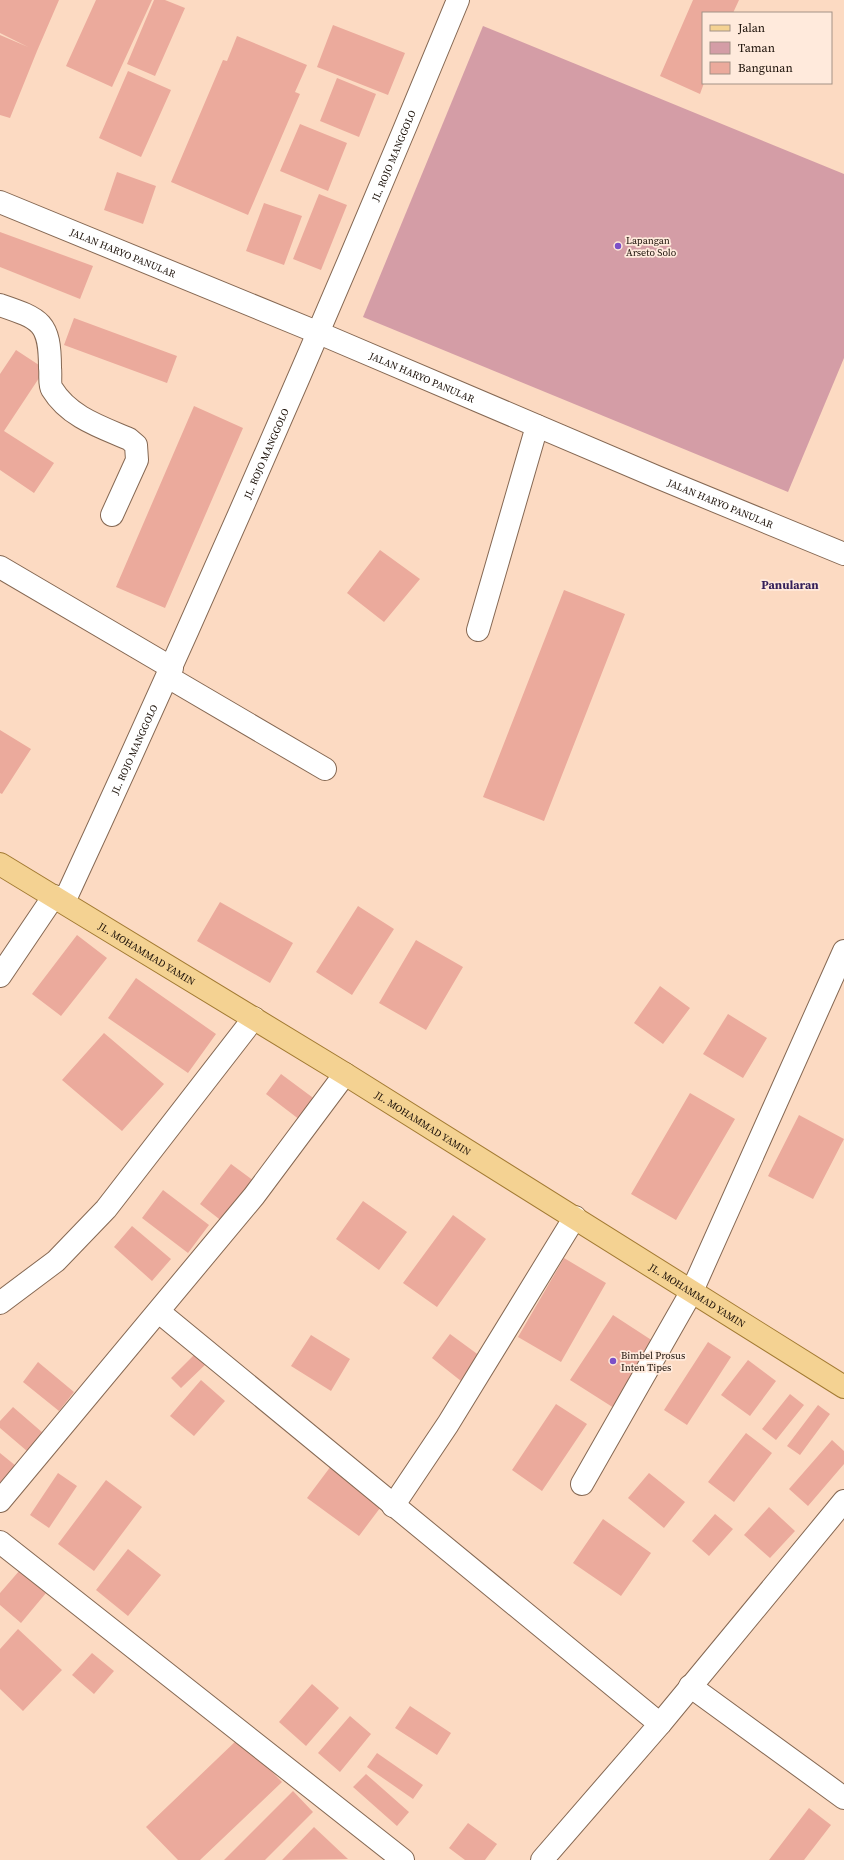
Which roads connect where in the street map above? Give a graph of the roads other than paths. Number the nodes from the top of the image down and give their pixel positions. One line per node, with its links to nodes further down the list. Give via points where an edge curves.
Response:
1 (458, 0): 4 (street, JL. ROJO MANGGOLO)
2 (0, 202): 4 (street, JALAN HARYO PANULAR)
3 (0, 305): 6 (street, via 30,316 45,328 50,345 51,387 65,405 80,417 129,439 136,445 137,460)
4 (319, 333): 5 (street, JALAN HARYO PANULAR); 10 (street, JL. ROJO MANGGOLO)
5 (537, 426): 7 (street, JALAN HARYO PANULAR); 9 (street)
6 (112, 515)
7 (843, 550)
8 (0, 567): 10 (street)
9 (478, 630)
10 (170, 673): 11 (street); 13 (street, JL. ROJO MANGGOLO)
11 (325, 769)
12 (0, 864): 13 (main road, JL. MOHAMMAD YAMIN)
13 (59, 899): 15 (street, JL. ROJO MANGGOLO); 16 (main road, JL. MOHAMMAD YAMIN)
14 (844, 951): 19 (street)
15 (0, 976)
16 (254, 1018): 17 (main road, JL. MOHAMMAD YAMIN); 20 (street, via 106,1209 56,1261)
17 (345, 1074): 18 (main road, JL. MOHAMMAD YAMIN); 21 (street, via 254,1196)
18 (575, 1217): 19 (main road, JL. MOHAMMAD YAMIN); 26 (street, via 448,1424)
19 (692, 1291): 22 (main road, JL. MOHAMMAD YAMIN); 23 (street)
20 (0, 1303)
21 (159, 1312): 24 (street); 26 (street)
22 (844, 1387)
23 (582, 1484)
24 (0, 1501)
25 (844, 1501): 28 (street)
26 (393, 1506): 29 (street)
27 (0, 1542): 31 (street)
28 (690, 1686): 29 (street); 30 (street)
29 (660, 1724): 32 (street)
30 (844, 1798)
31 (403, 1860)
32 (542, 1860)

